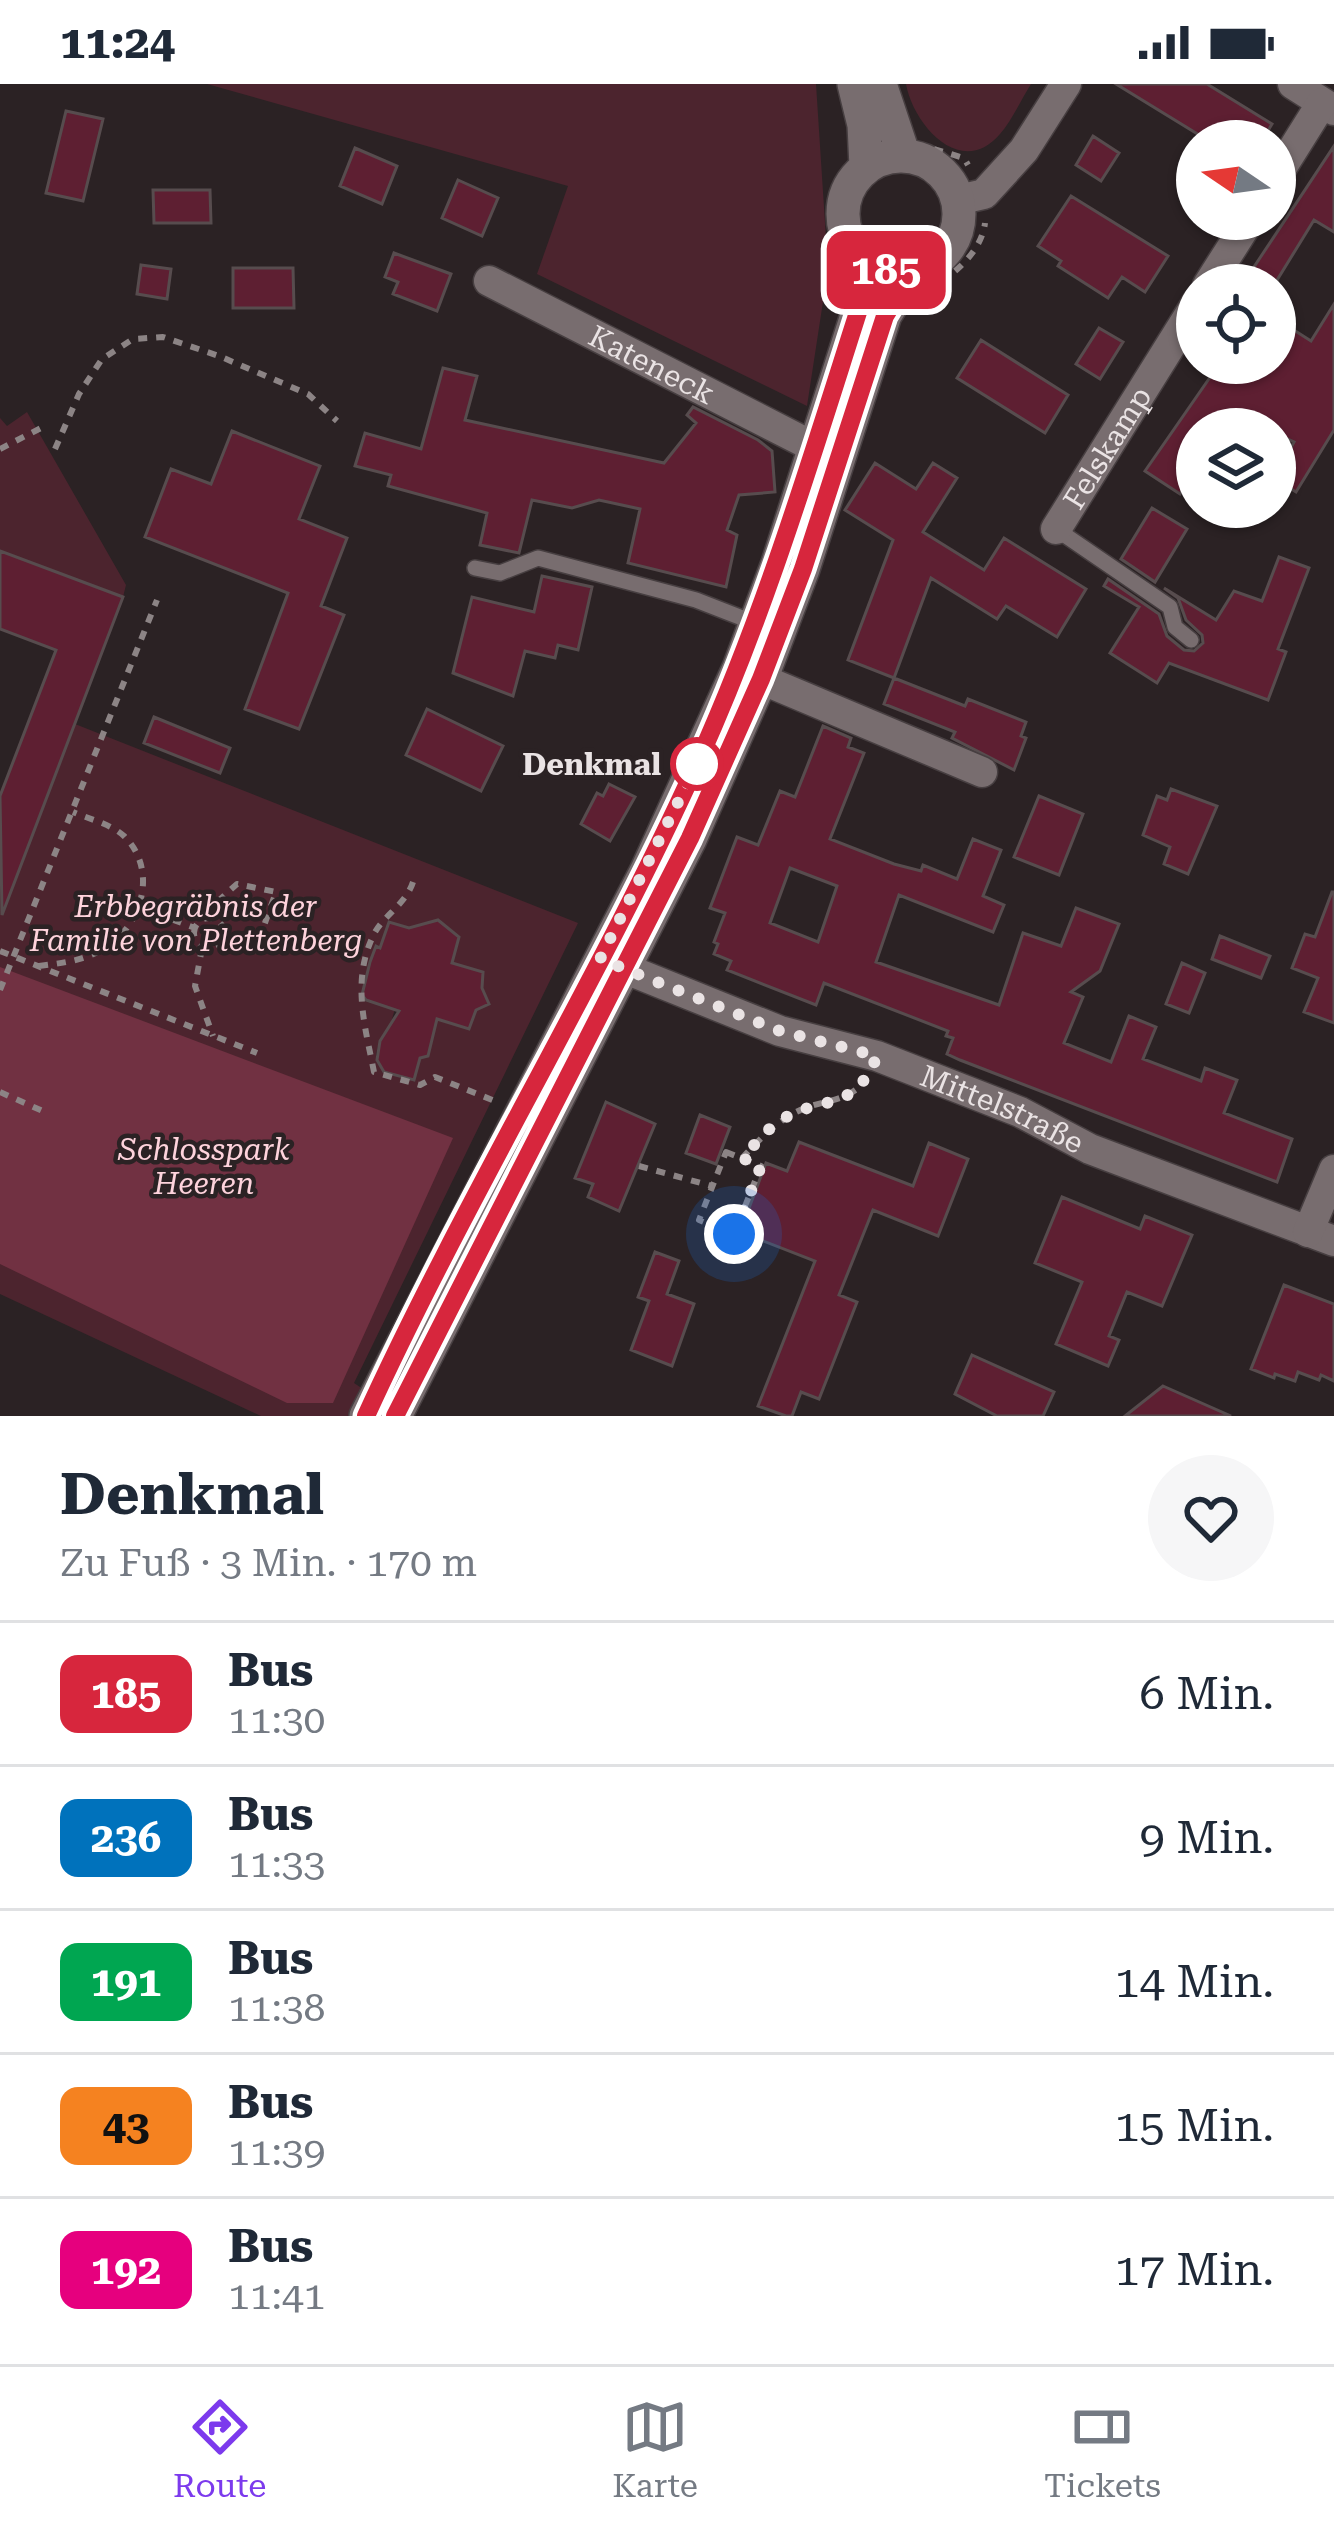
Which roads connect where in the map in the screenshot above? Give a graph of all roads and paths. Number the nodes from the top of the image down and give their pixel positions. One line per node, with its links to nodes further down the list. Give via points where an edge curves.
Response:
1 (854, 84): 8 (main road)
2 (880, 84): 7 (main road)
3 (1066, 84): 9 (street, via 984,194)
4 (1293, 84): 5 (street)
5 (1328, 106): 6 (street)
6 (1296, 149)
7 (904, 155): 8 (main road); 9 (main road, via 944,174)
8 (866, 167): 10 (main road, via 843,214)
9 (958, 200): 11 (main road, via 960,219 945,253)
10 (865, 261): 11 (main road); 16 (main road, via 860,306)
11 (912, 272): 24 (main road, via 885,316)
12 (489, 280): 16 (street, Kateneck)
13 (1176, 337): 19 (street, Felskamp)
14 (337, 421): 18 (path, via 308,394 219,356 163,337 133,339 102,359)
15 (40, 428): 17 (path)
16 (814, 447): 22 (main road)
17 (0, 449)
18 (55, 449)
19 (1056, 529): 23 (lane, via 1170,607 1175,627)
20 (475, 568): 22 (lane, via 500,573 538,558)
21 (157, 600): 26 (path)
22 (755, 623): 35 (main road)
23 (1191, 640)
24 (761, 679): 25 (street); 35 (main road, via 690,838)
25 (982, 772)
26 (72, 812): 28 (path, via 124,837 145,879); 34 (path)
27 (413, 882): 42 (path, via 374,934 358,994 374,1072 420,1085 435,1077)
28 (139, 907): 30 (path); 36 (path, via 105,948)
29 (211, 918): 30 (path); 31 (path); 31 (path, via 237,884 276,892 255,951)
30 (195, 928): 32 (path)
31 (224, 939): 32 (path)
32 (203, 946): 38 (path, via 195,986)
33 (0, 951): 34 (path)
34 (13, 957): 36 (path); 37 (path)
35 (612, 964): 40 (street, Mittelstraße, via 780,1031); 42 (main road); 50 (main road)
36 (35, 966): 38 (path)
37 (0, 990)
38 (213, 1036): 39 (path)
39 (257, 1053)
40 (877, 1056): 44 (path, via 868,1080 844,1100 808,1106 775,1124); 48 (street, Mittelstraße, via 1020,1112 1090,1150)
41 (0, 1092): 43 (path)
42 (520, 1112): 49 (main road)
43 (47, 1113)
44 (742, 1158): 47 (path, via 726,1152); 47 (path, via 761,1166 734,1234 699,1220)
45 (639, 1166): 47 (path)
46 (1334, 1170): 48 (street)
47 (712, 1186)
48 (1321, 1236)
49 (366, 1416)
50 (395, 1416)

